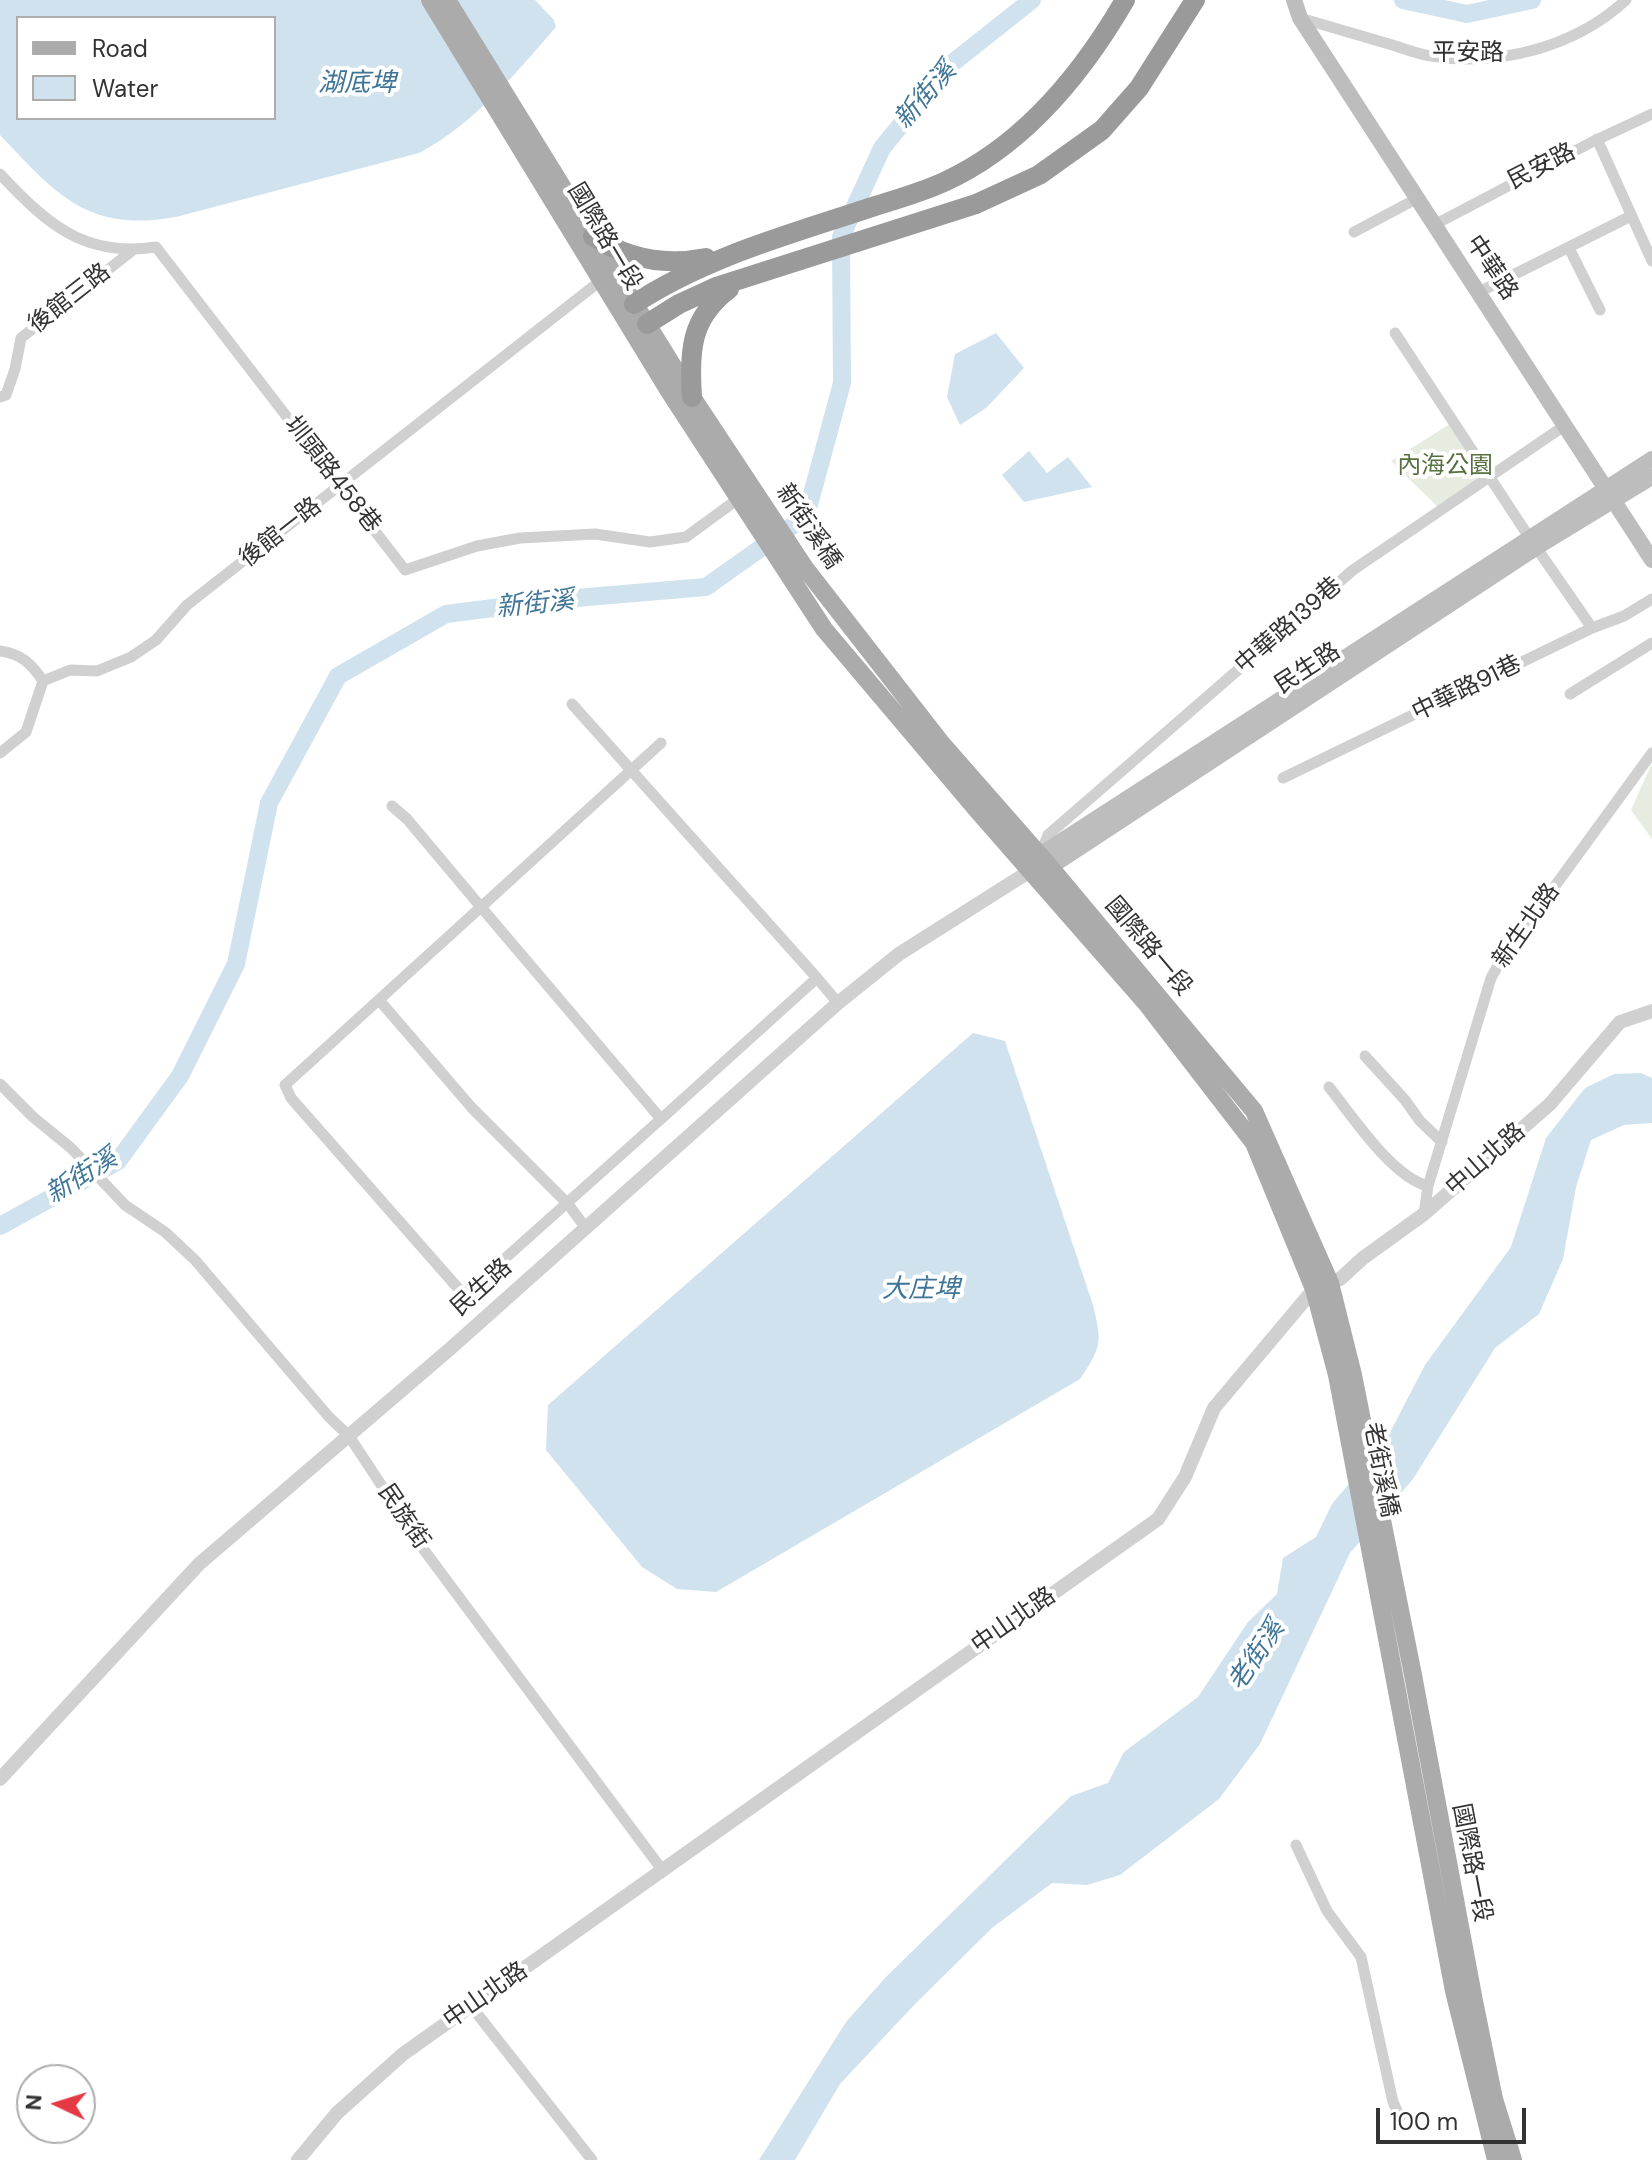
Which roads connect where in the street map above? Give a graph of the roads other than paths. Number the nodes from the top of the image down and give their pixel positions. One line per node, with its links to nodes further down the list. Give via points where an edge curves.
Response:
1 (430, 0): 20 (main road, 國際路一段)
2 (447, 0): 15 (main road, 國際路一段)
3 (1125, 0): 18 (highway, via 1079,71 1047,107 984,160 942,183)
4 (1195, 0): 21 (highway, via 1160,59 1102,130 1039,175 976,204)
5 (1294, 0): 7 (main road, 中華路)
6 (1626, 0): 7 (street, 平安路, via 1590,27 1507,56 1430,56)
7 (1300, 18): 11 (main road, 中華路)
8 (1652, 114): 9 (street, 民安路)
9 (1597, 139): 12 (street); 13 (street, 民安路)
10 (0, 174): 17 (street, 圳頭路458巷, via 57,228 80,240)
11 (1418, 198): 13 (main road, 中華路); 14 (street)
12 (1631, 216): 16 (street); 19 (street)
13 (1434, 225): 22 (main road, 中華路)
14 (1354, 232)
15 (593, 236): 18 (highway, via 627,255 659,260); 20 (main road, 國際路一段)
16 (1569, 248): 22 (street); 24 (street)
17 (133, 250): 27 (street, 後館三路, via 21,338 15,369); 34 (street, 圳頭路458巷, via 156,247)
18 (733, 253): 23 (highway, via 666,283)
19 (1652, 261)
20 (608, 275): 23 (main road, 國際路一段); 25 (main road, 國際路一段); 34 (street, 後館一路)
21 (741, 279): 25 (highway); 29 (highway, via 706,309 697,327)
22 (1479, 292): 30 (main road, 中華路)
23 (634, 304): 25 (main road)
24 (1600, 310)
25 (638, 325): 29 (main road, 國際路一段); 35 (main road, 國際路一段)
26 (1395, 333): 33 (street)
27 (6, 374): 28 (street, 後館三路, via 6,395)
28 (0, 397)
29 (692, 397): 35 (main road, 國際路一段)
30 (1564, 426): 33 (street, 中華路139巷); 36 (main road, 中華路)
31 (1652, 459): 36 (main road)
32 (1652, 477): 36 (main road)
33 (1490, 479): 37 (street); 54 (street, 中華路139巷, via 1353,570 1048,835)
34 (341, 487): 35 (street, 圳頭路458巷, via 405,570 520,538 595,534 650,542 686,537); 45 (street, 後館一路, via 187,605 156,640 131,657 97,671 70,670)
35 (745, 493): 39 (main road, 新街溪橋); 41 (main road, 新街溪橋)
36 (1608, 495): 37 (main road, 民生路); 38 (main road, 中華路)
37 (1533, 543): 42 (street); 54 (main road, 民生路)
38 (1652, 560)
39 (825, 595): 54 (main road, 國際路一段)
40 (1652, 599): 42 (street, 中華路91巷)
41 (806, 603): 54 (main road, 國際路一段, via 834,641)
42 (1592, 628): 52 (street, 中華路91巷)
43 (1652, 643): 46 (street)
44 (0, 651): 45 (street, via 31,663)
45 (43, 681): 49 (street, via 26,732)
46 (1570, 694)
47 (572, 704): 51 (street)
48 (661, 743): 51 (street)
49 (0, 753)
50 (1652, 753): 64 (street, 新生北路, via 1491,978)
51 (633, 772): 55 (street); 56 (street)
52 (1283, 778)
53 (392, 806): 55 (street)
54 (1040, 864): 58 (street, 民生路, via 899,954); 69 (main road, 國際路一段, via 1254,1111)
55 (481, 907): 57 (street); 63 (street)
56 (817, 978): 58 (street); 63 (street)
57 (380, 1001): 66 (street, via 472,1108); 66 (street, via 285,1085 464,1295)
58 (838, 1003): 68 (street, 民生路)
59 (1652, 1011): 67 (street, 中山北路, via 1620,1022 1550,1104)
60 (1365, 1056): 64 (street)
61 (0, 1084): 71 (street, 民族街, via 136,1214 195,1260)
62 (1329, 1087): 65 (street, via 1412,1183)
63 (661, 1119): 66 (street)
64 (1442, 1142): 65 (street, 新生北路)
65 (1428, 1186): 67 (street, 新生北路)
66 (568, 1204): 68 (street)
67 (1424, 1214): 69 (street, 中山北路, via 1340,1279)
68 (585, 1227): 71 (street, 民生路)
69 (1322, 1286): 70 (main road, 國際路一段); 75 (street, 中山北路, via 1214,1408 1185,1477 1158,1519)
70 (1345, 1375): 72 (main road, 老街溪橋)
71 (349, 1436): 73 (street, 民生路, via 199,1564); 75 (street, 民族街, via 424,1550)
72 (1383, 1574): 80 (main road, 國際路一段, via 1454,1991); 81 (main road, 國際路一段, via 1413,1675 1494,2099)
73 (0, 1779)
74 (1296, 1845): 77 (street, via 1327,1911 1361,1957)
75 (663, 1871): 76 (street, 中山北路)
76 (471, 2006): 78 (street, 中山北路, via 403,2054 337,2113); 79 (street)
77 (1400, 2117)
78 (298, 2160)
79 (592, 2160)
80 (1496, 2160)
81 (1513, 2160)

